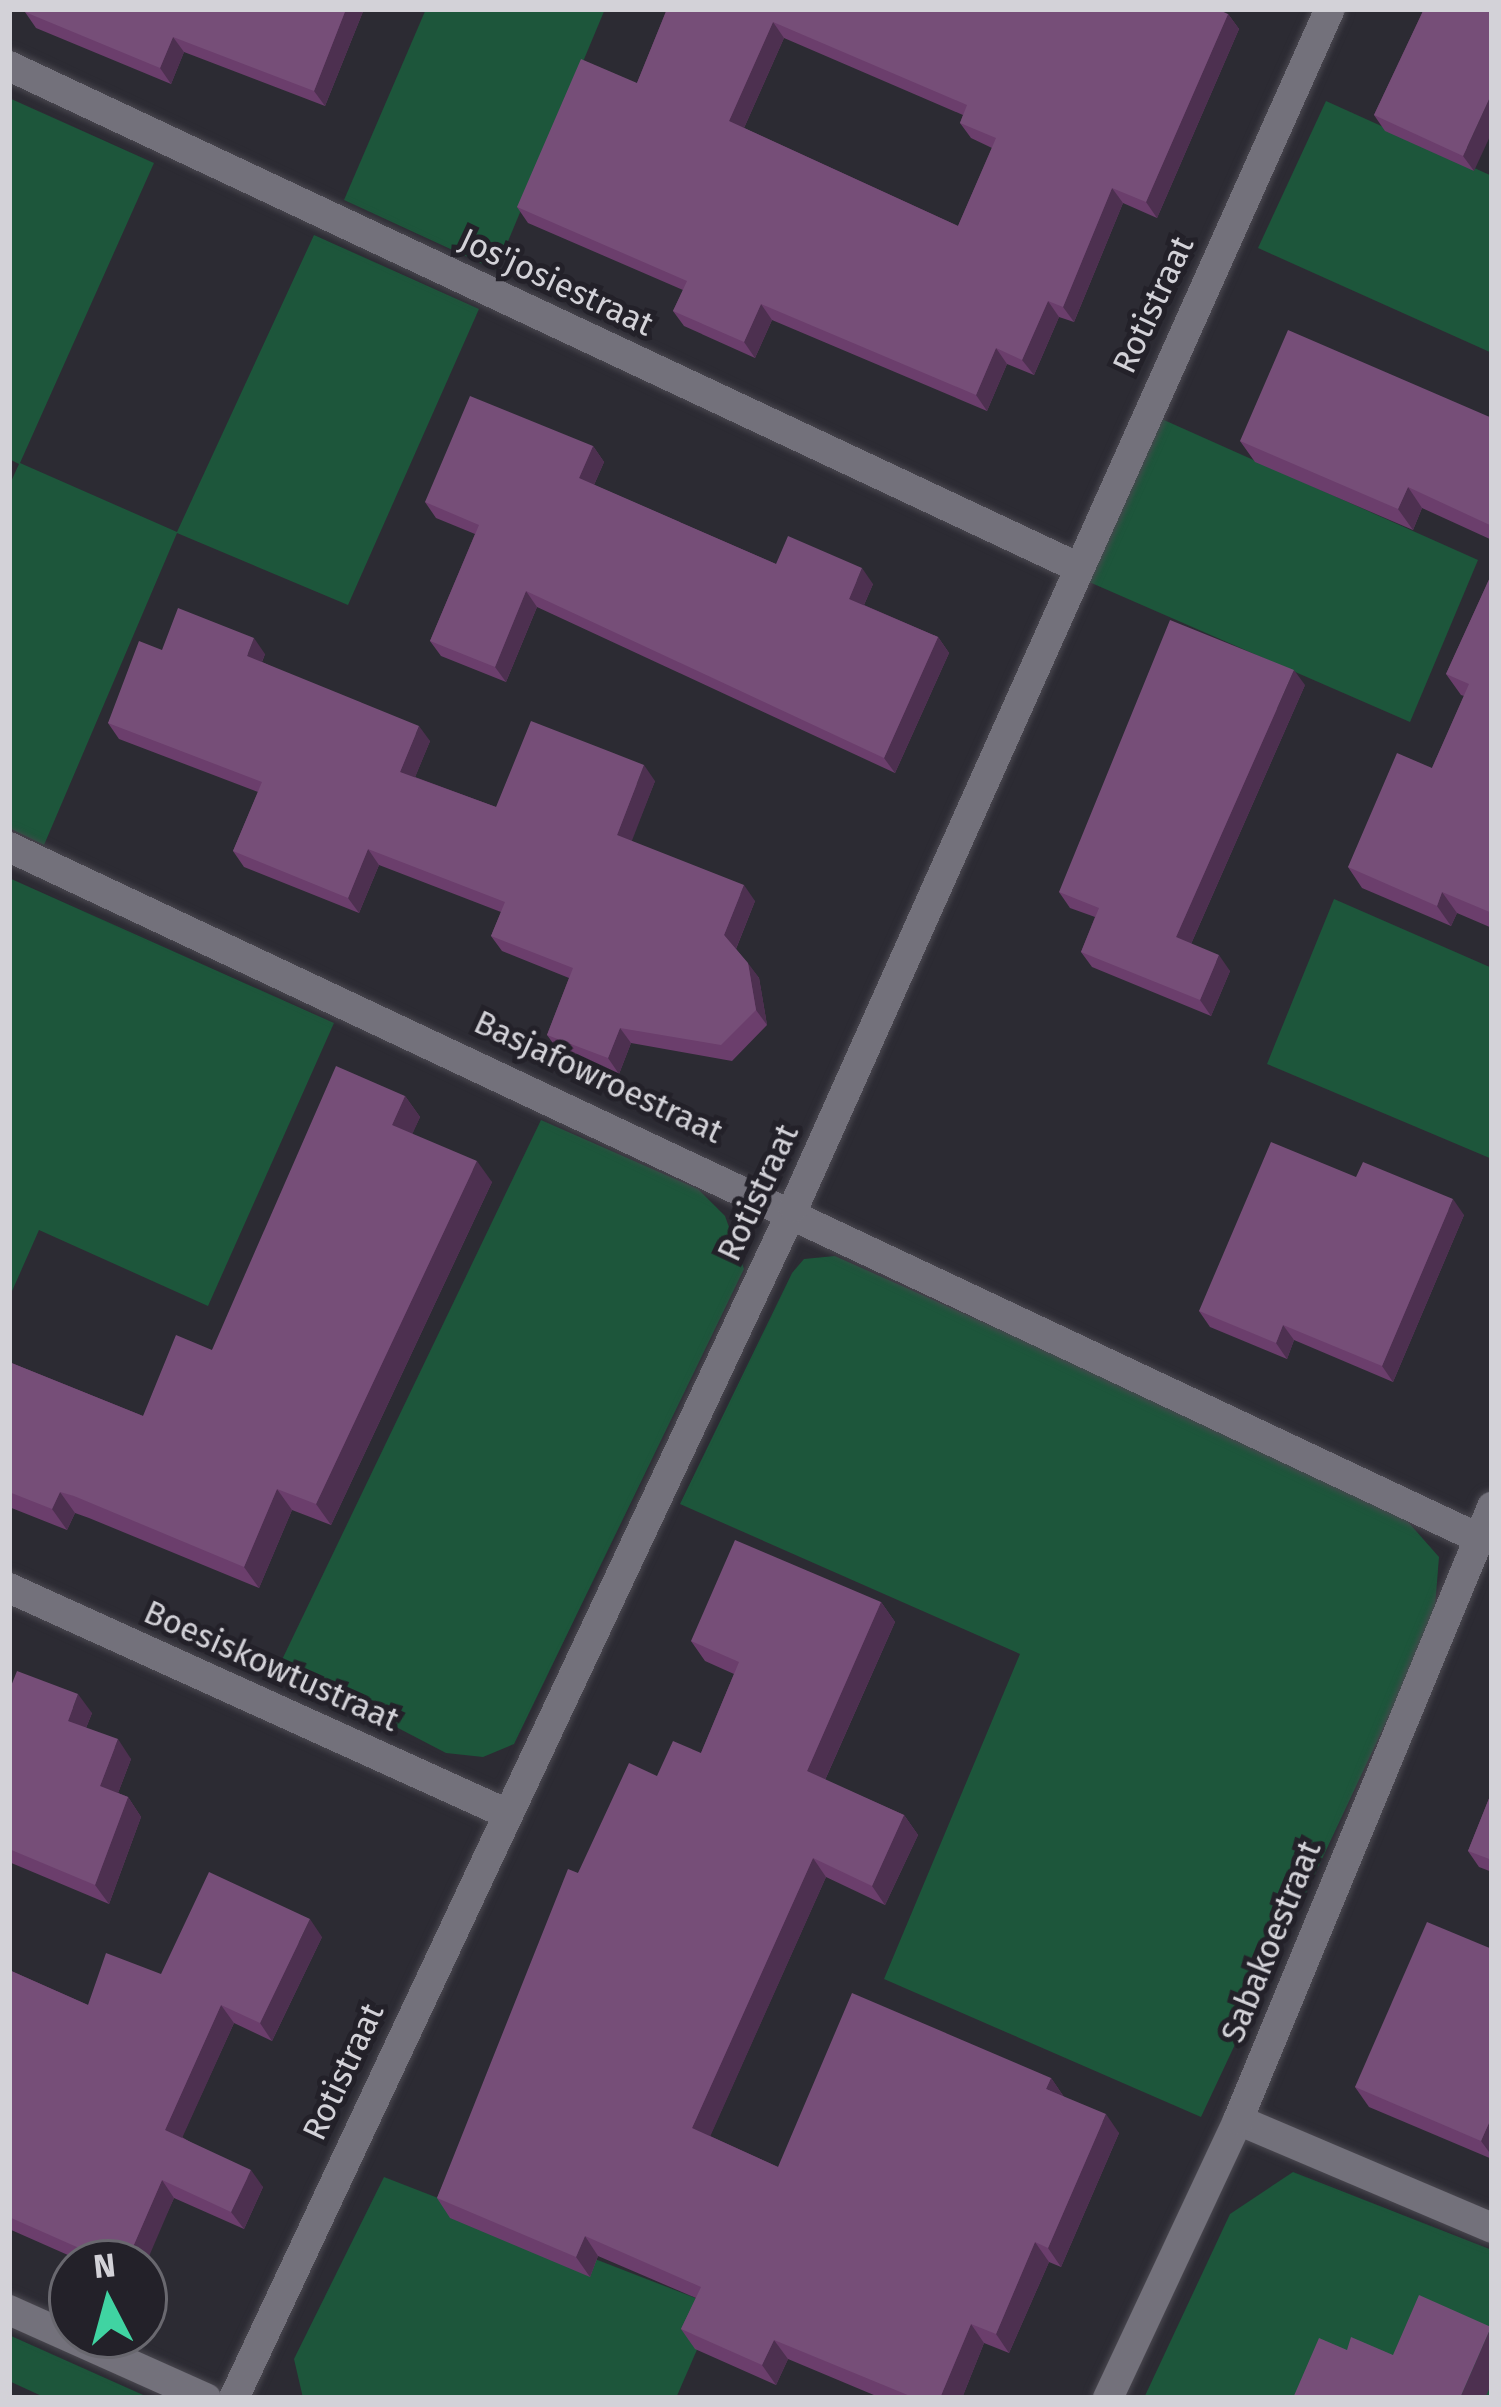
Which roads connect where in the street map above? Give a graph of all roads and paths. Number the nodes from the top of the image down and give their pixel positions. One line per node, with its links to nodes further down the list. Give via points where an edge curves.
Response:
1 (1330, 9): 3 (street, Rotistraat)
2 (9, 65): 3 (street, Jos'josiestraat)
3 (1073, 565): 5 (street, Rotistraat)
4 (9, 847): 5 (street, Basjafowroestraat)
5 (794, 1207): 7 (street, Basjafowroestraat); 9 (street, Rotistraat)
6 (1492, 1508): 7 (street, Sabakoestraat)
7 (1478, 1538): 10 (street, Sabakoestraat)
8 (9, 1588): 9 (street, Boesiskowtustraat)
9 (503, 1812): 14 (street, Rotistraat)
10 (1238, 2120): 11 (street); 15 (street, Sabakoestraat)
11 (1492, 2228)
12 (9, 2310): 13 (street)
13 (206, 2398)
14 (234, 2398)
15 (1108, 2398)

